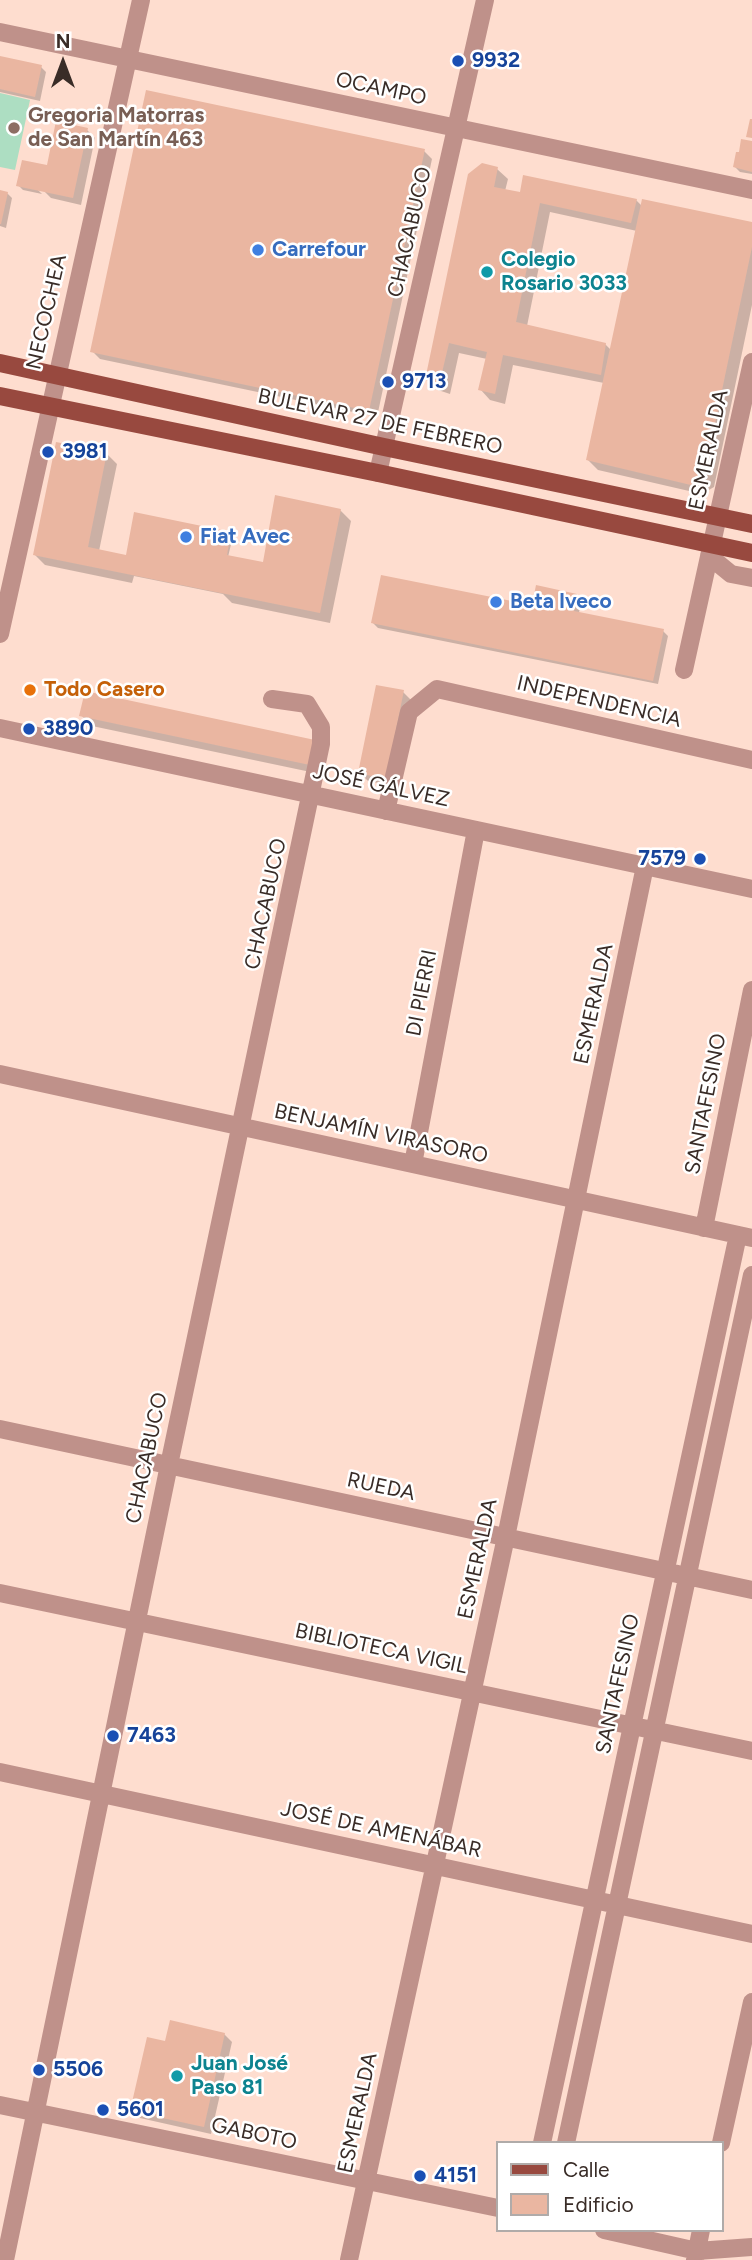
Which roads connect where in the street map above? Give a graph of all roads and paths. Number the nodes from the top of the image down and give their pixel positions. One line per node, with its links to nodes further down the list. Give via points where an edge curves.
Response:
1 (141, 0): 4 (street, NECOCHEA)
2 (485, 0): 5 (street, CHACABUCO)
3 (0, 32): 4 (street, OCAMPO)
4 (128, 59): 5 (street, OCAMPO); 9 (street, NECOCHEA)
5 (456, 128): 6 (street, OCAMPO); 12 (street, CHACABUCO)
6 (752, 190)
7 (752, 362): 14 (street, ESMERALDA)
8 (0, 363): 9 (main road, BULEVAR 27 DE FEBRERO)
9 (56, 375): 11 (street, NECOCHEA); 12 (main road, BULEVAR 27 DE FEBRERO)
10 (0, 396): 11 (main road)
11 (49, 406): 13 (main road); 19 (street, NECOCHEA)
12 (384, 447): 13 (street, CHACABUCO); 14 (main road, BULEVAR 27 DE FEBRERO)
13 (378, 473): 16 (main road)
14 (718, 516): 15 (main road, BULEVAR 27 DE FEBRERO); 16 (street, ESMERALDA)
15 (752, 524)
16 (710, 550): 17 (main road); 18 (street, via 731,574); 20 (street, ESMERALDA)
17 (752, 553)
18 (752, 578)
19 (0, 635)
20 (684, 670)
21 (272, 699): 24 (street, CHACABUCO, via 307,704 321,727)
22 (0, 728): 24 (street, JOSÉ GÁLVEZ)
23 (752, 760): 25 (street, INDEPENDENCIA, via 437,689 409,712)
24 (312, 795): 25 (street, JOSÉ GÁLVEZ); 31 (street, CHACABUCO)
25 (386, 811): 26 (street, JOSÉ GÁLVEZ)
26 (477, 830): 27 (street, JOSÉ GÁLVEZ); 32 (street, DI PIERRI)
27 (645, 866): 28 (street, JOSÉ GÁLVEZ); 33 (street, ESMERALDA)
28 (752, 889)
29 (752, 990): 34 (street, SANTAFESINO)
30 (0, 1073): 31 (street, BENJAMÍN VIRASORO)
31 (242, 1127): 32 (street, BENJAMÍN VIRASORO); 38 (street, CHACABUCO)
32 (413, 1164): 33 (street, BENJAMÍN VIRASORO)
33 (576, 1200): 34 (street, BENJAMÍN VIRASORO); 39 (street, ESMERALDA)
34 (704, 1228): 35 (street, BENJAMÍN VIRASORO)
35 (745, 1237): 40 (street, SANTAFESINO)
36 (752, 1275): 41 (street)
37 (0, 1429): 38 (street, RUEDA)
38 (169, 1465): 39 (street, RUEDA); 44 (street, CHACABUCO)
39 (506, 1536): 40 (street, RUEDA); 45 (street, ESMERALDA)
40 (665, 1572): 41 (street, RUEDA); 46 (street, SANTAFESINO)
41 (687, 1577): 42 (street, RUEDA); 47 (street)
42 (752, 1590)
43 (0, 1593): 44 (street, BIBLIOTECA VIGIL)
44 (136, 1622): 45 (street, BIBLIOTECA VIGIL); 50 (street, CHACABUCO)
45 (472, 1692): 46 (street, BIBLIOTECA VIGIL); 51 (street, ESMERALDA)
46 (632, 1726): 47 (street, BIBLIOTECA VIGIL); 52 (street, SANTAFESINO)
47 (654, 1730): 48 (street, BIBLIOTECA VIGIL); 53 (street)
48 (752, 1751)
49 (0, 1772): 50 (street, JOSÉ DE AMENÁBAR)
50 (101, 1794): 51 (street, JOSÉ DE AMENÁBAR); 57 (street, CHACABUCO)
51 (435, 1864): 52 (street, JOSÉ DE AMENÁBAR); 61 (street, ESMERALDA)
52 (594, 1900): 53 (street, JOSÉ DE AMENÁBAR); 58 (street, SANTAFESINO)
53 (617, 1905): 54 (street, JOSÉ DE AMENÁBAR); 59 (street)
54 (752, 1934)
55 (752, 2002): 60 (street)
56 (0, 2105): 57 (street, GABOTO)
57 (36, 2113): 61 (street, GABOTO); 67 (street, CHACABUCO)
58 (542, 2141)
59 (566, 2141)
60 (721, 2141)
61 (366, 2180): 62 (street, GABOTO); 68 (street, ESMERALDA)
62 (496, 2208)
63 (611, 2232): 66 (street)
64 (701, 2232): 66 (street)
65 (752, 2247): 66 (street)
66 (696, 2255)
67 (5, 2260)
68 (349, 2260)

